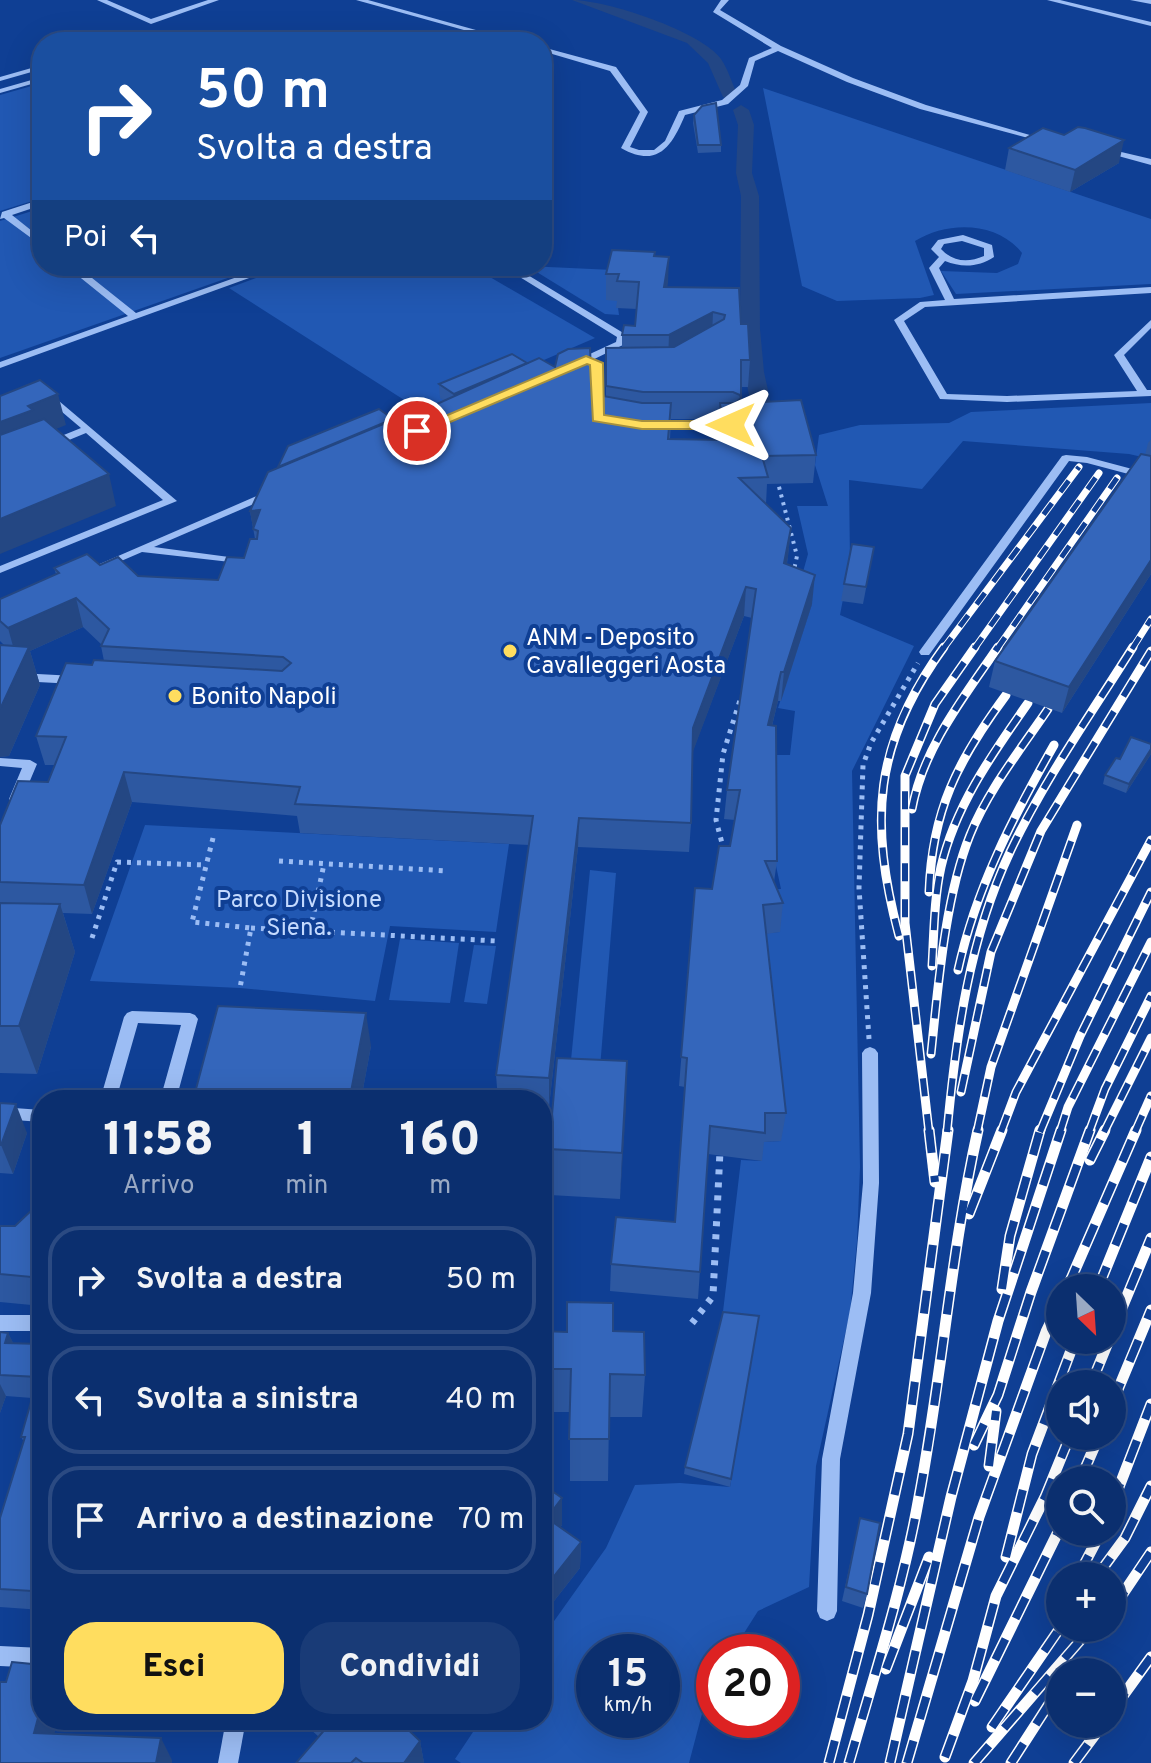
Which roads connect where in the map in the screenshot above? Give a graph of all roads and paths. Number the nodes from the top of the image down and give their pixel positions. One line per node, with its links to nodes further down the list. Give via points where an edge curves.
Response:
1 (101, 0): 2 (street, via 151,22)
2 (215, 0)
3 (360, 0): 9 (street)
4 (725, 0): 10 (street, via 716,10)
5 (1051, 0): 8 (street)
6 (1134, 0): 7 (street)
7 (1151, 2)
8 (1151, 24)
9 (478, 32)
10 (778, 48): 11 (street, via 752,60 744,86 725,102 682,113 668,146 637,153 625,148 644,112 613,69); 16 (street, via 923,107)
11 (552, 52)
12 (32, 70): 13 (street)
13 (0, 79)
14 (32, 82): 15 (street)
15 (0, 91)
16 (1056, 142)
17 (1097, 147): 18 (street)
18 (1151, 162)
19 (32, 205): 20 (street)
20 (3, 215): 21 (street)
21 (32, 236)
22 (943, 258): 22 (street, via 976,263 991,252 972,240 948,239 937,245); 27 (street, via 934,268)
23 (84, 276): 28 (street)
24 (249, 276): 28 (street)
25 (523, 276): 30 (street, via 622,336 620,344)
26 (1151, 290): 27 (street)
27 (951, 303): 34 (street, via 923,304 899,320 944,397)
28 (135, 317): 31 (street)
29 (1151, 323): 34 (street, via 1119,355)
30 (596, 363): 32 (street); 35 (street, via 598,418)
31 (0, 364)
32 (565, 369)
33 (35, 383): 38 (street)
34 (1147, 392)
35 (612, 420)
36 (642, 425): 37 (street)
37 (731, 425)
38 (88, 429): 39 (street); 45 (street, via 171,501)
39 (29, 452)
40 (774, 467): 47 (path, via 797,556)
41 (1151, 477): 48 (street, via 1066,458)
42 (288, 485): 43 (street)
43 (141, 549): 44 (street); 46 (street)
44 (256, 563)
45 (0, 570)
46 (83, 574)
47 (791, 585)
48 (925, 652): 65 (path, via 863,765 859,888)
49 (0, 676): 50 (street)
50 (91, 681)
51 (743, 691): 56 (path, via 723,754 716,820)
52 (0, 762): 53 (street, via 30,764)
53 (10, 815)
54 (213, 838): 58 (path)
55 (279, 861): 57 (path)
56 (726, 861)
57 (324, 864): 59 (path); 61 (path)
58 (206, 865): 60 (path, via 192,922); 62 (path, via 117,862)
59 (448, 871)
60 (251, 928): 61 (path); 64 (path)
61 (310, 931): 63 (path)
62 (92, 938)
63 (497, 941)
64 (240, 988)
65 (870, 1053): 74 (street, via 870,1199 862,1293 831,1459)
66 (111, 1090): 67 (street, via 132,1017 190,1019)
67 (171, 1090)
68 (0, 1113): 69 (street)
69 (32, 1115)
70 (721, 1140): 73 (path, via 713,1296)
71 (0, 1323): 72 (street)
72 (32, 1323)
73 (692, 1323)
74 (827, 1611)
75 (0, 1656): 76 (street)
76 (32, 1658)
77 (234, 1730): 78 (street)
78 (228, 1763)

